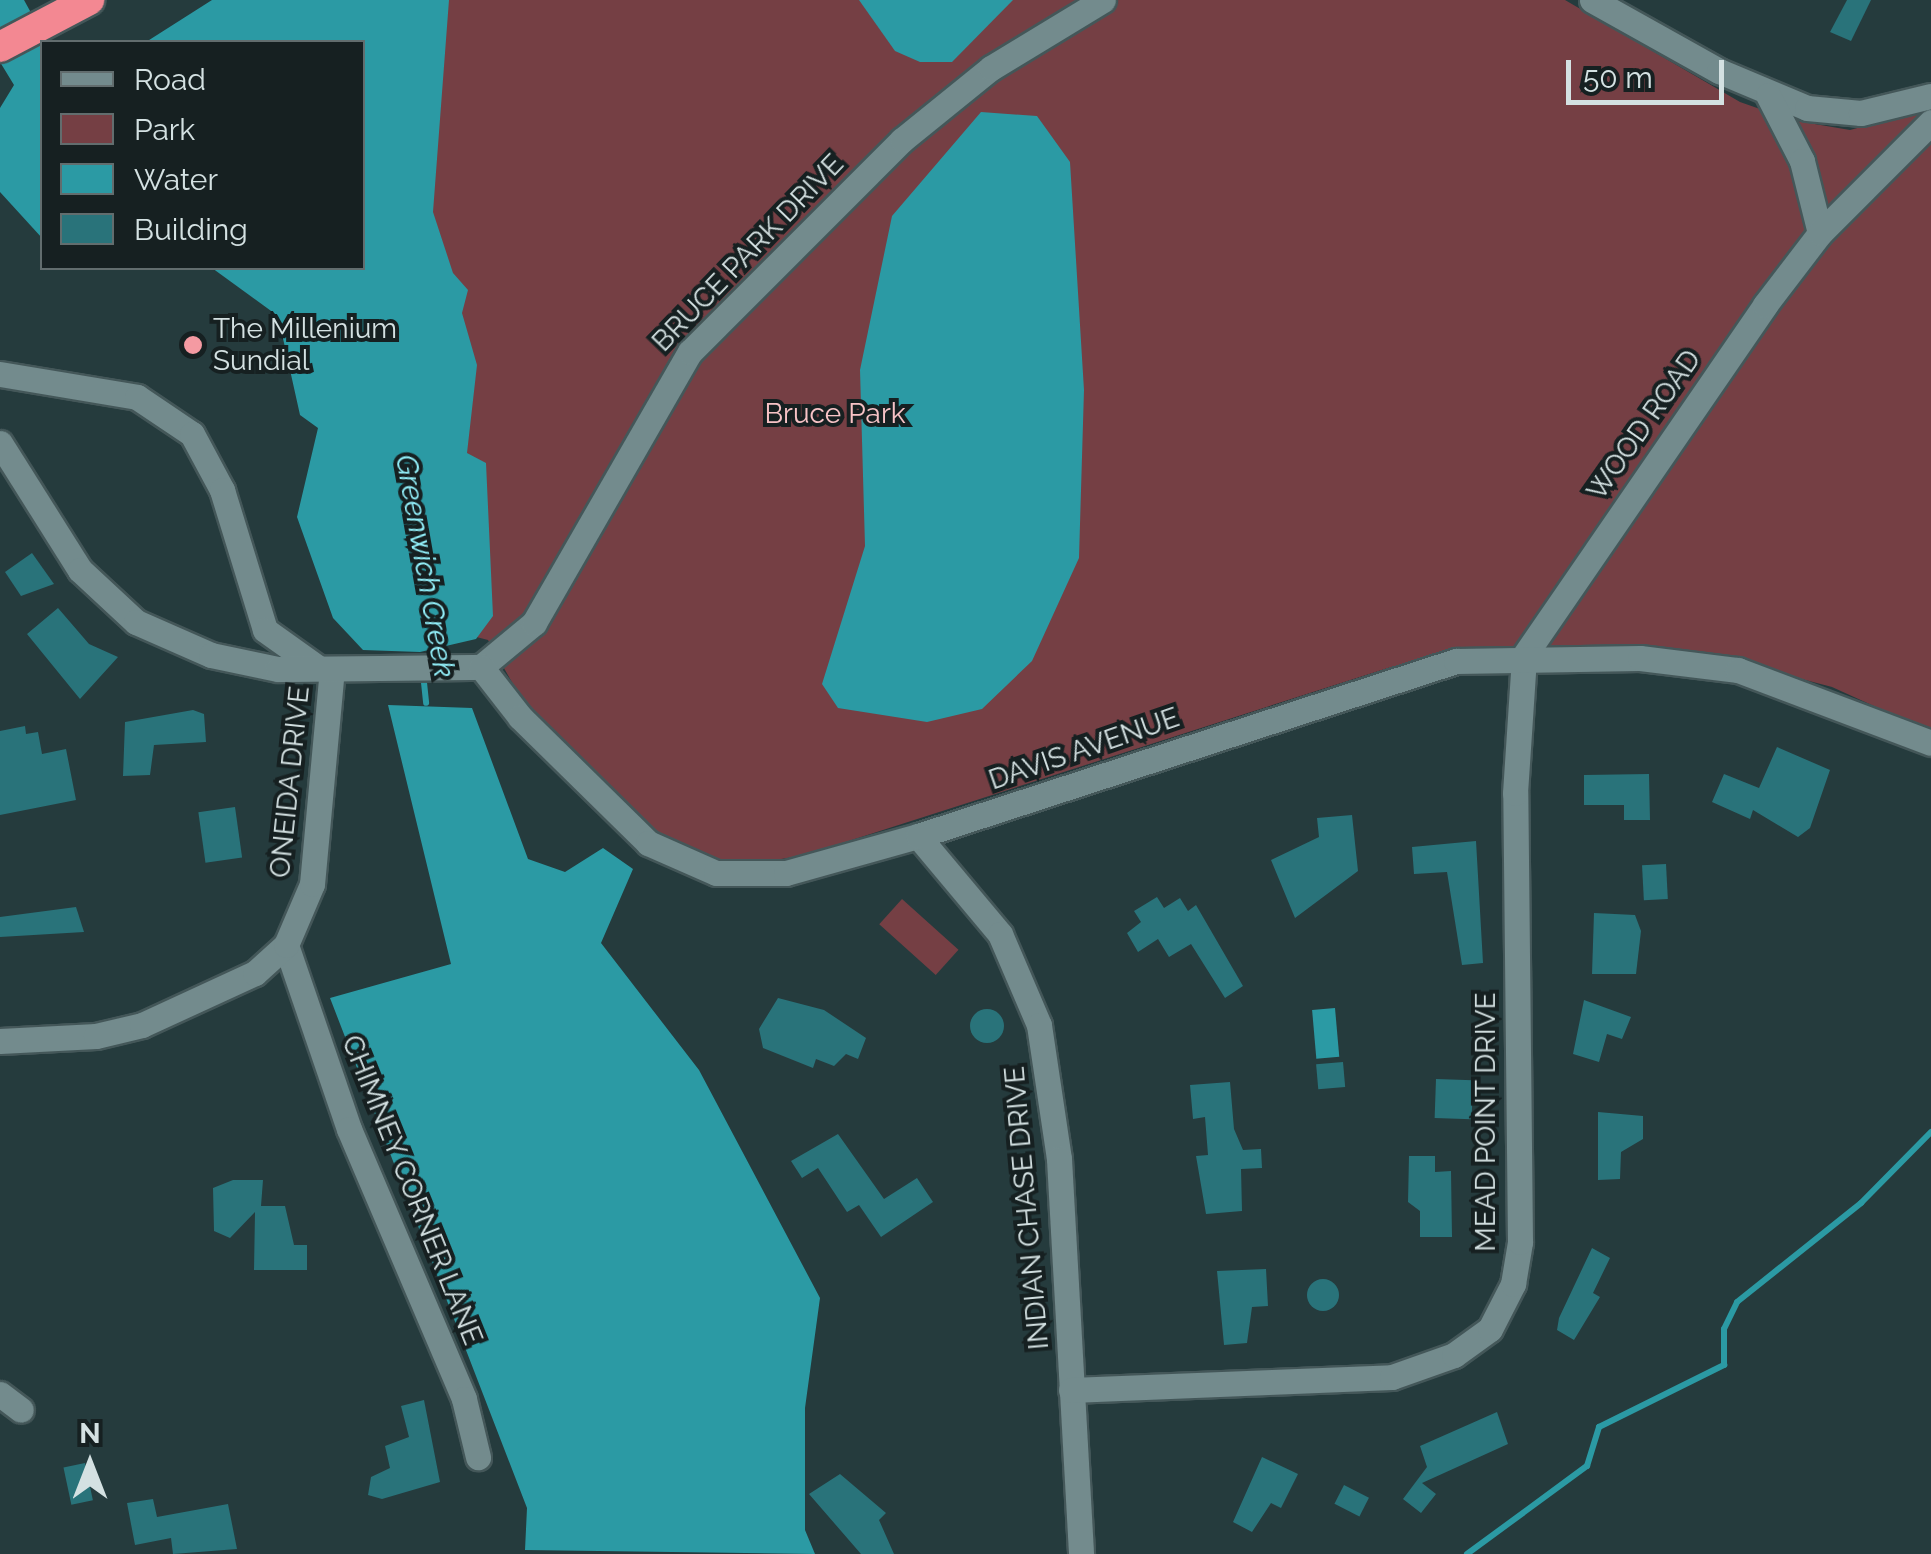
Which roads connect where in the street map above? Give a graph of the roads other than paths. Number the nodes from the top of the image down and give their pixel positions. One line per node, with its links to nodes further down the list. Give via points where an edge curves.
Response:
1 (89, 0): 4 (highway)
2 (1103, 0): 13 (street, BRUCE PARK DRIVE, via 991,68 902,140 690,352 534,624)
3 (1592, 0): 5 (street)
4 (0, 47)
5 (1768, 95): 6 (street, via 1838,113); 8 (street, via 1802,161)
6 (1931, 96)
7 (1931, 122): 8 (street, WOOD ROAD)
8 (1820, 233): 11 (street, WOOD ROAD)
9 (0, 374): 12 (street, via 137,397 192,434 222,490 265,630 290,655)
10 (0, 443): 12 (street, via 53,533 111,605 212,655 278,670)
11 (1524, 656): 14 (street, DAVIS AVENUE, via 1738,670); 15 (street, DAVIS AVENUE, via 1396,675); 18 (street, MEAD POINT DRIVE, via 1515,792 1520,1242 1514,1284 1490,1329 1454,1355 1392,1377)
12 (327, 669): 13 (street); 16 (street, ONEIDA DRIVE, via 312,884)
13 (470, 670): 15 (street, DAVIS AVENUE, via 648,843 680,862 716,873 786,873)
14 (1931, 743)
15 (918, 836): 18 (street, INDIAN CHASE DRIVE, via 1000,934 1038,1025 1059,1159)
16 (286, 945): 17 (street, ONEIDA DRIVE, via 255,973 142,1025 96,1036); 21 (street, CHIMNEY CORNER LANE, via 349,1129 464,1399)
17 (0, 1040)
18 (1071, 1390): 22 (street, INDIAN CHASE DRIVE)
19 (0, 1394): 20 (street)
20 (22, 1410)
21 (478, 1457)
22 (1080, 1554)

